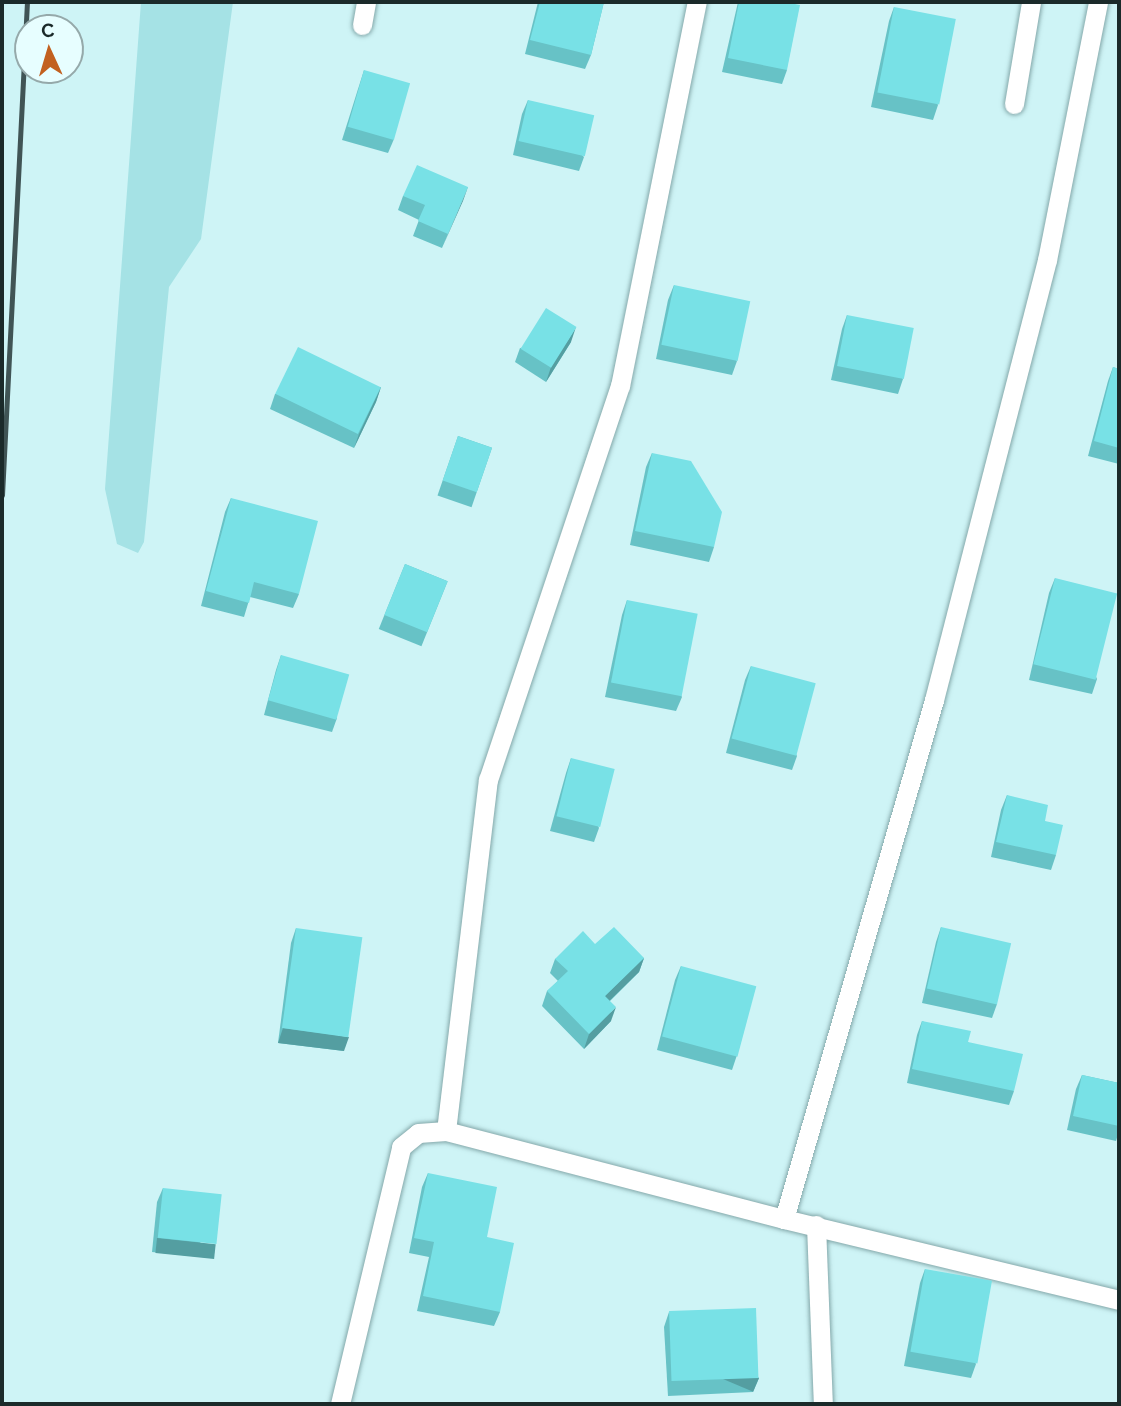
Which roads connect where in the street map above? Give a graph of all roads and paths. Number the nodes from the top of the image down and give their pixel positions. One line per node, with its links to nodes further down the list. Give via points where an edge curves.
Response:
1 (366, 2): 5 (lane)
2 (697, 2): 7 (lane, via 621,386 488,780)
3 (1031, 2): 6 (lane)
4 (1098, 2): 8 (lane, via 1047,260 938,687)
5 (362, 25)
6 (1014, 104)
7 (446, 1130): 8 (lane); 11 (lane, via 418,1133 401,1147)
8 (784, 1220): 9 (lane)
9 (816, 1225): 10 (lane); 12 (lane)
10 (1119, 1300)
11 (340, 1404)
12 (823, 1404)

